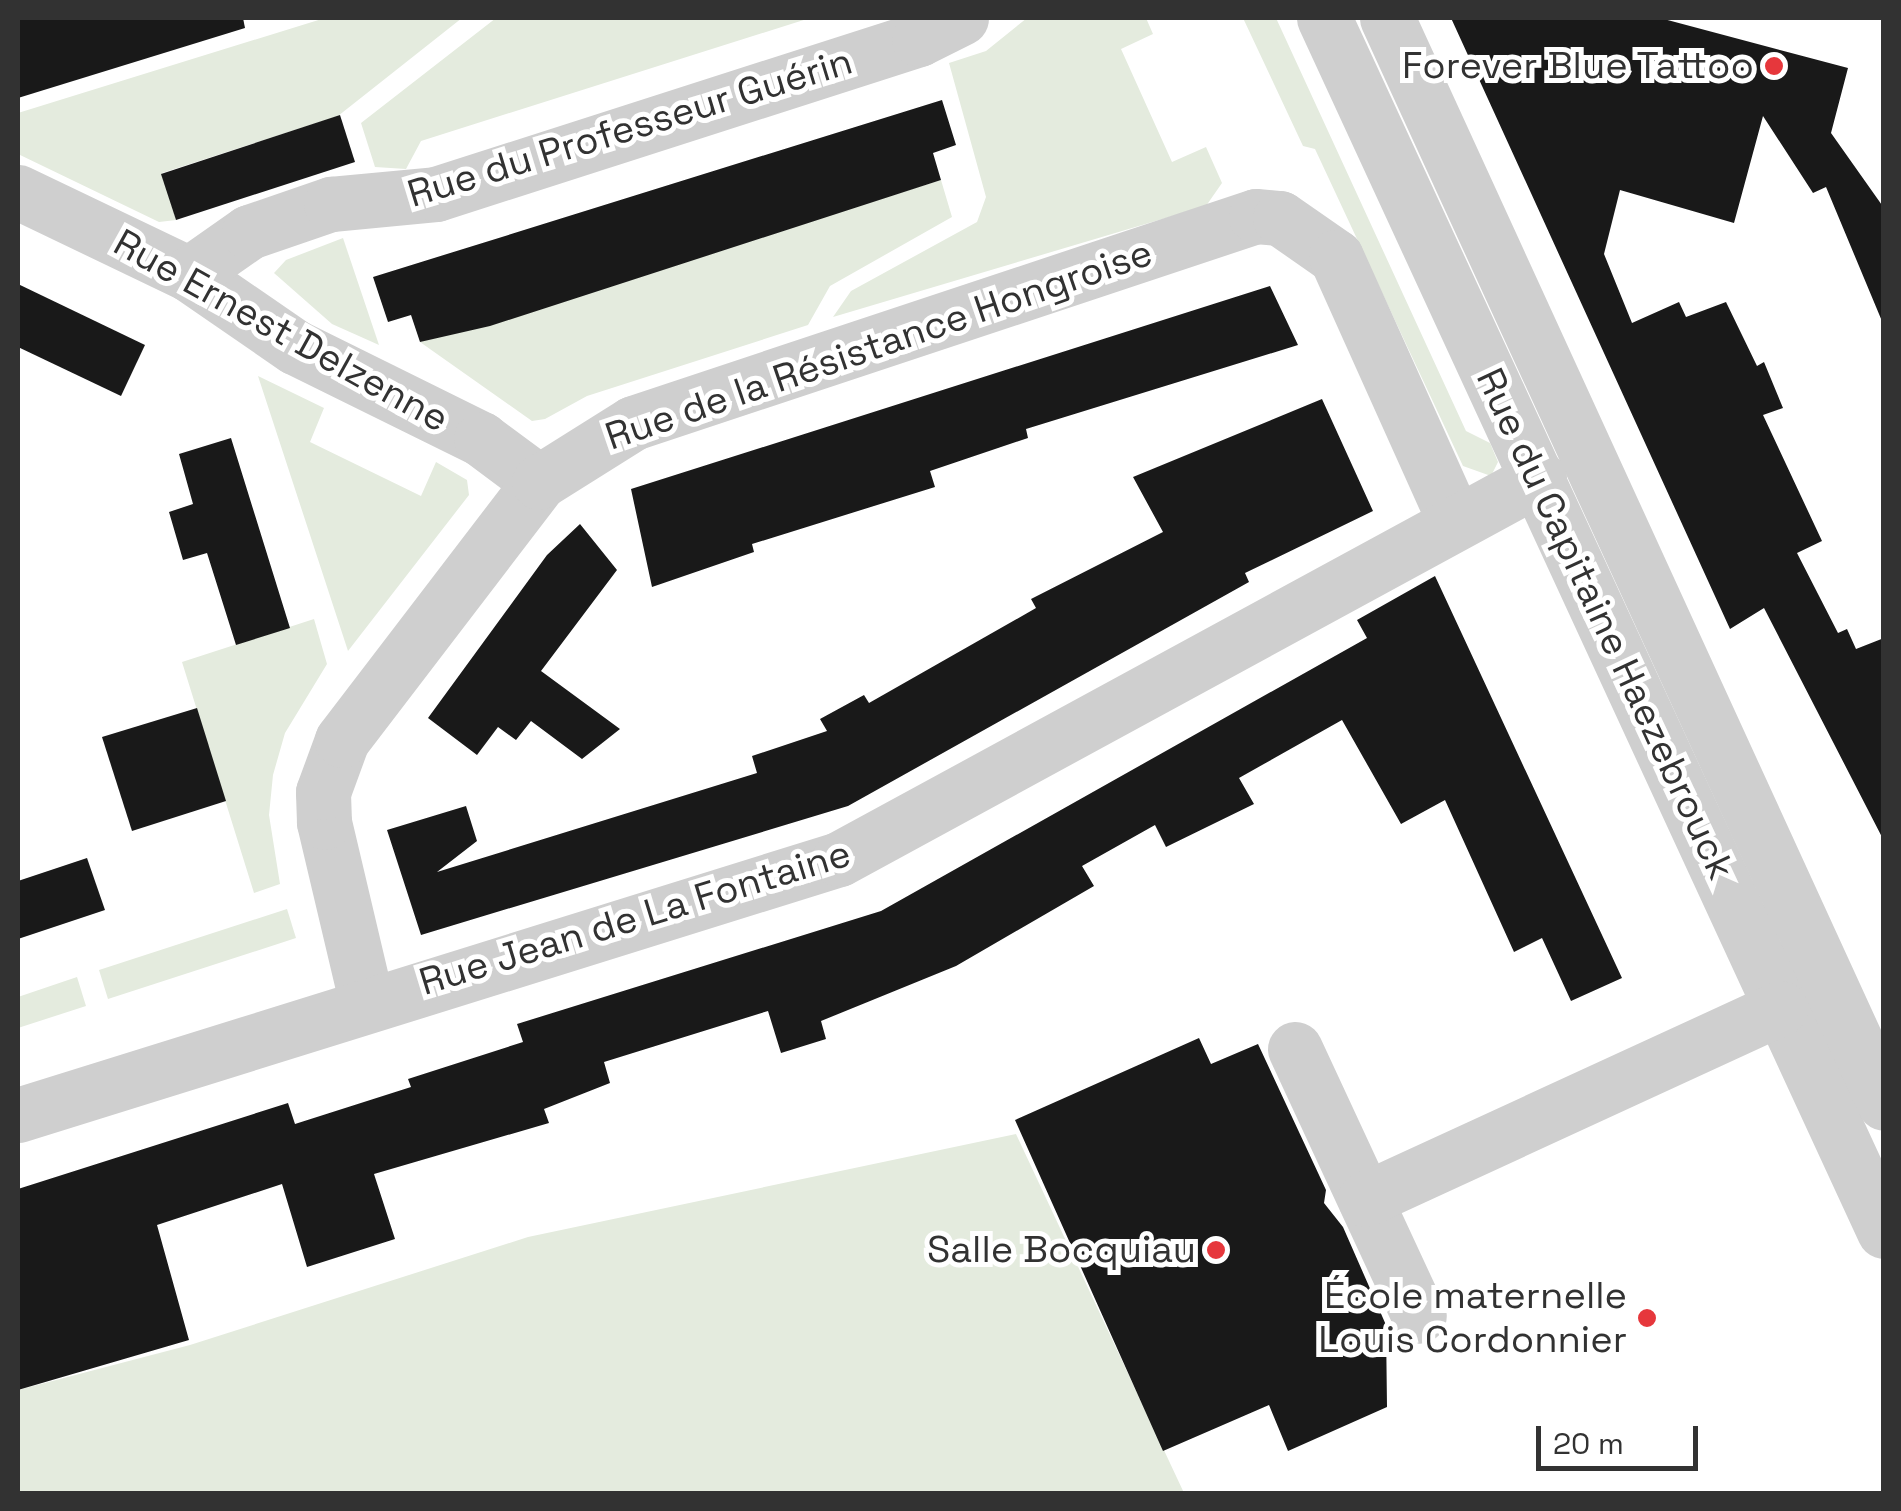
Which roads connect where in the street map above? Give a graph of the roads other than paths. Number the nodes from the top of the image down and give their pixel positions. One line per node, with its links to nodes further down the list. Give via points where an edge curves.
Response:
1 (961, 18): 5 (street, Rue du Professeur Guérin, via 919,39 436,194 331,204 249,232)
2 (1324, 18): 6 (street, Rue du Capitaine Haezebrouck)
3 (1387, 18): 12 (street, Rue du Capitaine Haezebrouck)
4 (18, 192): 5 (street, Rue Ernest Delzenne)
5 (189, 274): 7 (street, Rue Ernest Delzenne, via 295,347 481,440)
6 (1539, 478): 8 (street, Rue Jean de La Fontaine); 10 (street, Rue du Capitaine Haezebrouck)
7 (539, 482): 8 (street, Rue de la Résistance Hongroise, via 633,422 1256,216 1302,226 1336,257); 9 (street, Rue de la Résistance Hongroise, via 356,714 331,767 324,822)
8 (1455, 522): 9 (street, Rue Jean de La Fontaine, via 863,849)
9 (366, 1000): 13 (street, Rue Jean de La Fontaine)
10 (1780, 1008): 14 (street); 15 (street, Rue du Capitaine Haezebrouck)
11 (1295, 1049): 14 (street)
12 (1884, 1104)
13 (18, 1115)
14 (1365, 1199): 16 (street)
15 (1884, 1231)
16 (1419, 1316)

